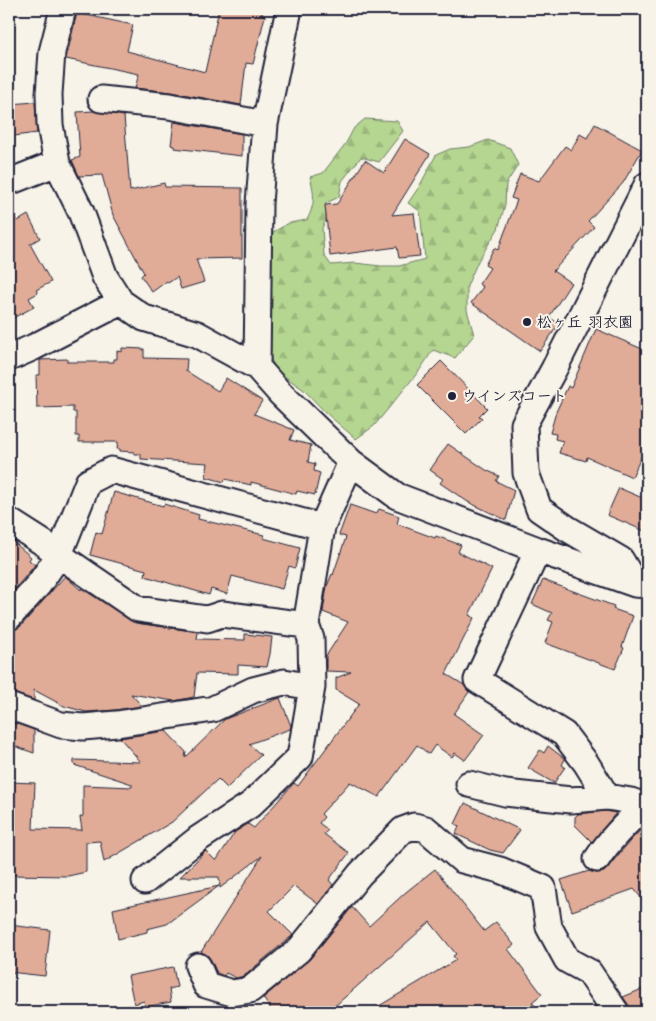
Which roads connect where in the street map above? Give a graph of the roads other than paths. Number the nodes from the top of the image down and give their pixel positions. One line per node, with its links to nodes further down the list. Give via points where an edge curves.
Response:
1 (64, 9): 5 (street, via 52,52 48,94)
2 (289, 9): 4 (street)
3 (102, 99): 4 (street, via 169,106)
4 (266, 124): 10 (street, via 259,204)
5 (57, 163): 6 (street); 8 (street, via 81,212 105,277)
6 (9, 182)
7 (647, 185): 16 (street, via 524,424 526,473 539,508 621,560)
8 (121, 302): 9 (street); 10 (street, via 144,318 197,334)
9 (9, 358)
10 (258, 367): 11 (street)
11 (350, 462): 13 (street); 14 (street, via 397,496)
12 (9, 521): 15 (street)
13 (322, 527): 15 (street, via 111,470 88,482); 18 (street)
14 (538, 550): 16 (street); 22 (street, via 477,680 564,734)
15 (59, 556): 17 (street); 18 (street, via 138,609 207,619 222,614)
16 (641, 584)
17 (9, 617)
18 (306, 625): 19 (street, via 311,639)
19 (312, 687): 20 (street, via 284,682 253,690 213,709 83,727 61,725); 25 (street, via 300,757 250,805 198,839)
20 (9, 706)
21 (468, 784): 22 (street, via 505,793 562,799)
22 (607, 797): 23 (street)
23 (646, 806): 24 (street, via 611,839)
24 (596, 859)
25 (145, 881)
26 (198, 966): 27 (street, via 206,985 232,993 250,990 299,950 360,874 403,830 414,826 426,829 462,860 500,870 543,888 549,927 567,960 589,972)
27 (616, 1012)

